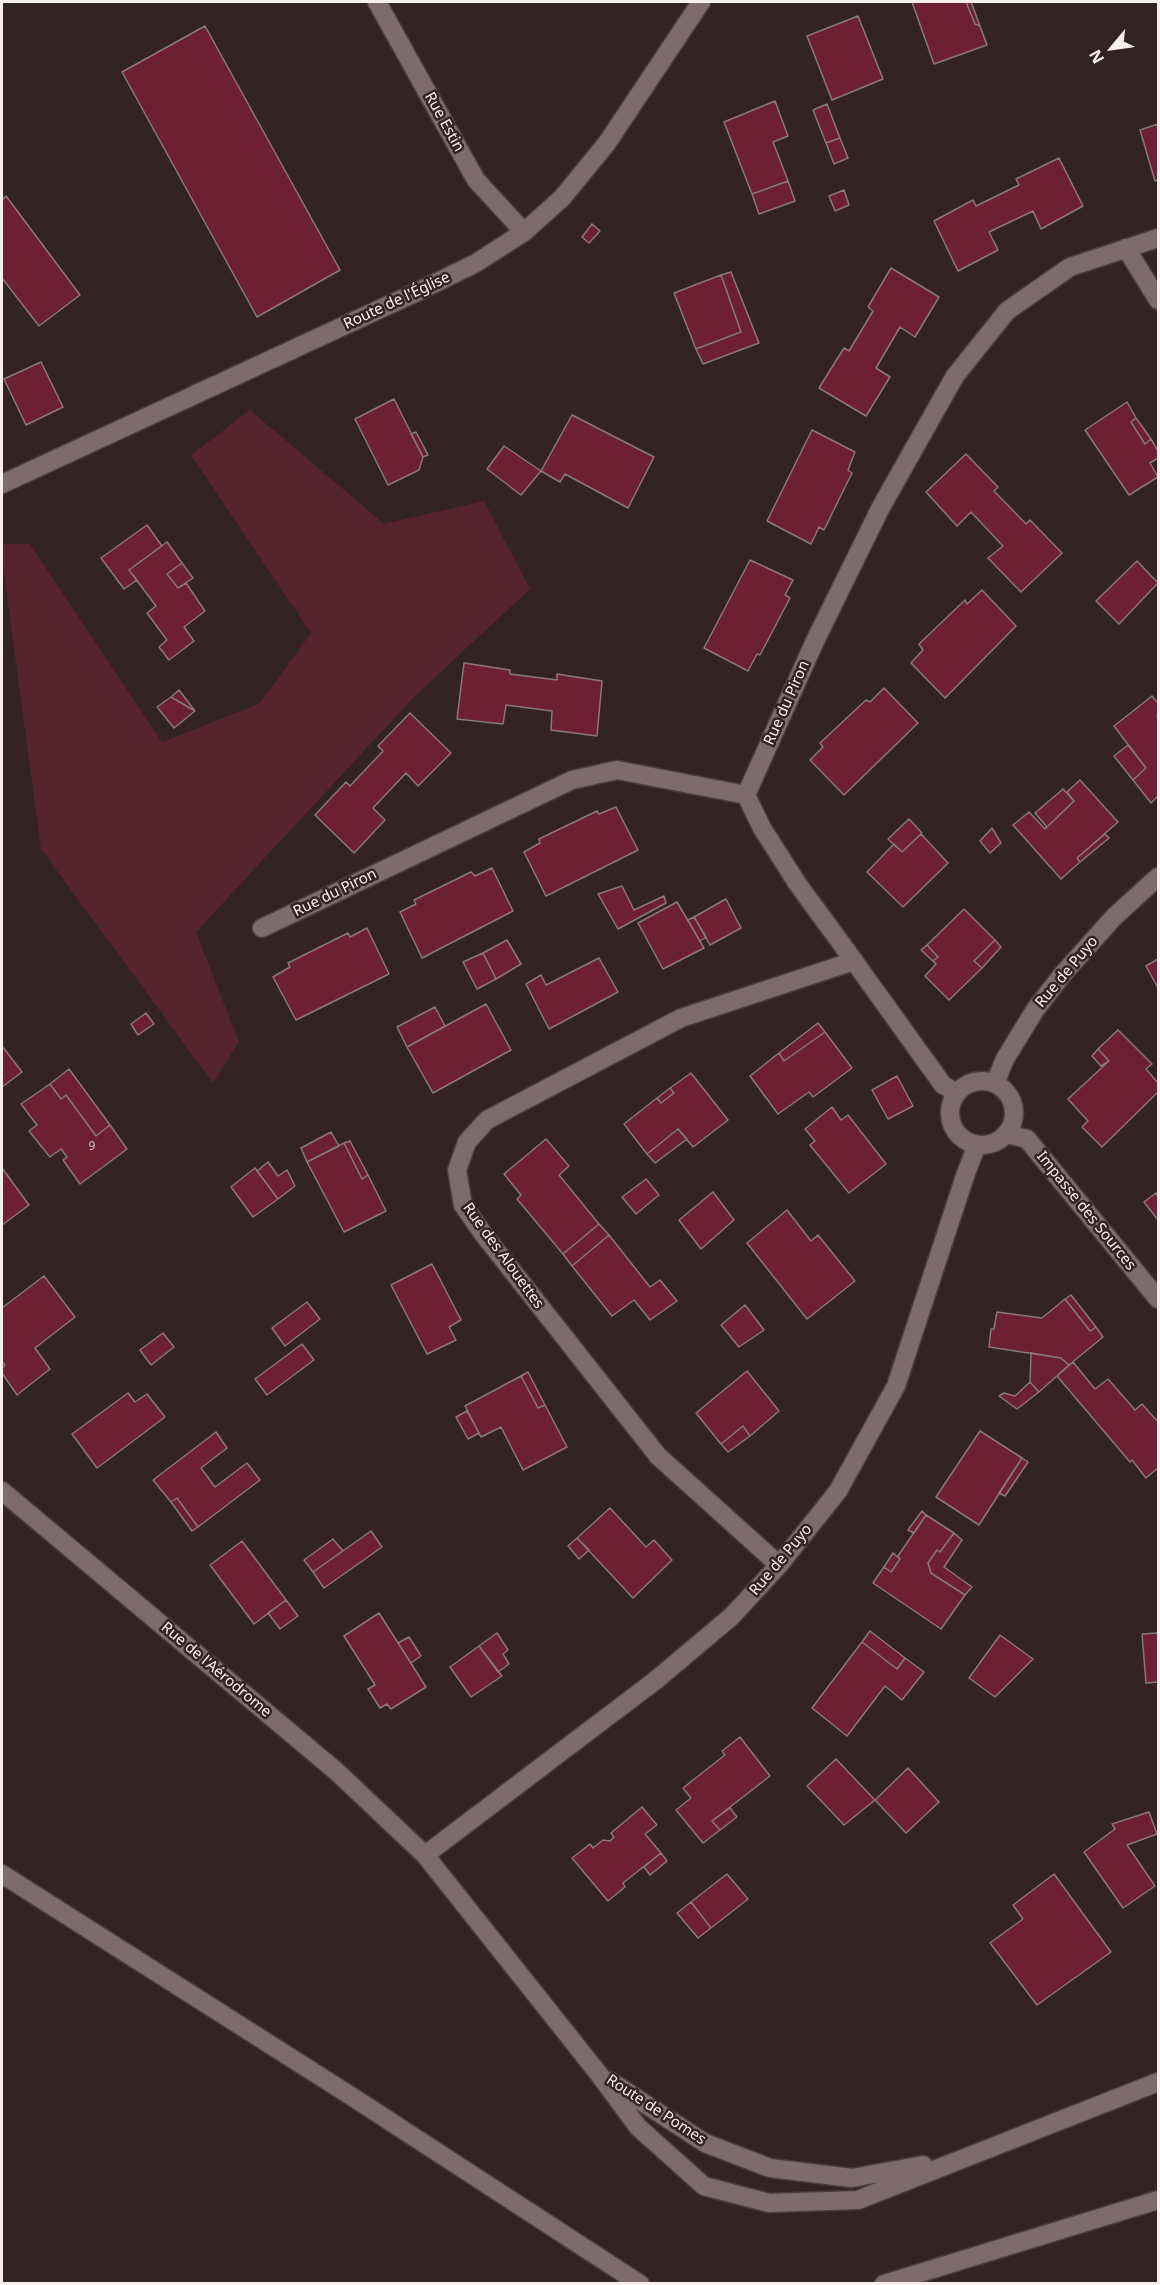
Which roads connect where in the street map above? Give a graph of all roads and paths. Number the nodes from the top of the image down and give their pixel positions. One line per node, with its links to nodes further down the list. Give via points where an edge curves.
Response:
1 (377, 2): 3 (street, Rue Estin, via 476,180)
2 (700, 2): 3 (street, Route de l'Église, via 607,143 562,198)
3 (524, 232): 7 (street, Route de l'Église, via 476,263 419,291)
4 (1158, 238): 5 (street, Rue du Piron)
5 (1126, 248): 6 (street); 8 (street, Rue du Piron, via 1070,267 1007,311 955,376 881,507)
6 (1158, 300)
7 (2, 484)
8 (746, 795): 10 (street, Rue du Piron, via 617,770 572,780); 11 (street, via 797,883)
9 (1158, 877): 12 (street, Rue de Puyo, via 1114,917 1062,975 1029,1019)
10 (262, 928)
11 (854, 961): 13 (street, via 943,1084); 18 (street, Rue des Alouettes, via 681,1018 488,1120 467,1142 457,1170 463,1205 658,1456)
12 (995, 1083): 13 (street, via 981,1080); 14 (street, via 1010,1096 1015,1116)
13 (957, 1093): 15 (street, via 950,1108 952,1125 962,1138)
14 (1007, 1134): 15 (street, via 994,1143); 16 (street, Impasse des Sources, via 1027,1139)
15 (977, 1145): 18 (street, Rue de Puyo, via 896,1386 838,1491)
16 (1158, 1299)
17 (2, 1491): 19 (street, Rue de l'Aérodrome, via 336,1771)
18 (779, 1565): 19 (street, Rue de Puyo, via 732,1616 656,1680)
19 (425, 1855): 21 (street, Route de Pomes)
20 (2, 1874): 25 (street)
21 (598, 2073): 23 (street, Route de Pomes, via 705,2144 770,2168 852,2178); 23 (street, Route de Pomes, via 638,2127 704,2186 769,2204 858,2200)
22 (1158, 2082): 23 (street, Route de Pomes)
23 (960, 2159)
24 (1158, 2200): 26 (street)
25 (640, 2283)
26 (884, 2283)

